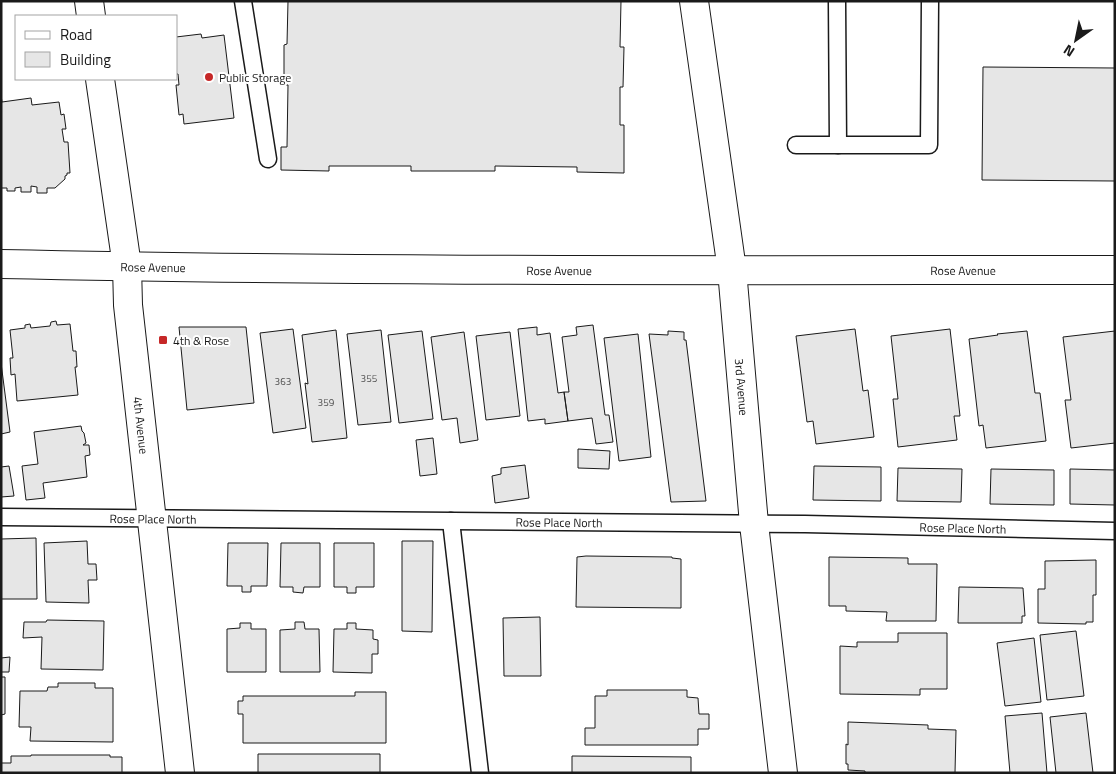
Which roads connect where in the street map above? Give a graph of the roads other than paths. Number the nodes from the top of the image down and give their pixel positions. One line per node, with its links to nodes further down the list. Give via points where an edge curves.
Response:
1 (89, 1): 6 (street)
2 (243, 1): 10 (lane)
3 (694, 1): 13 (street, 3rd Avenue)
4 (837, 1): 9 (lane)
5 (930, 1): 9 (lane, via 929,145)
6 (91, 15)
7 (100, 80): 12 (street, 4th Avenue)
8 (796, 145): 9 (lane)
9 (838, 145)
10 (268, 160)
11 (1, 264): 12 (street, Rose Avenue)
12 (127, 266): 13 (street, Rose Avenue); 16 (street, 4th Avenue, via 128,305)
13 (732, 270): 14 (street, Rose Avenue); 18 (street, 3rd Avenue)
14 (1115, 270)
15 (1, 517): 16 (lane, Rose Place North)
16 (152, 519): 17 (lane, Rose Place North); 20 (street, 4th Avenue)
17 (451, 521): 18 (lane, Rose Place North); 21 (lane)
18 (754, 524): 19 (lane, Rose Place North); 22 (street, 3rd Avenue)
19 (1115, 531)
20 (180, 773)
21 (480, 773)
22 (783, 773)

